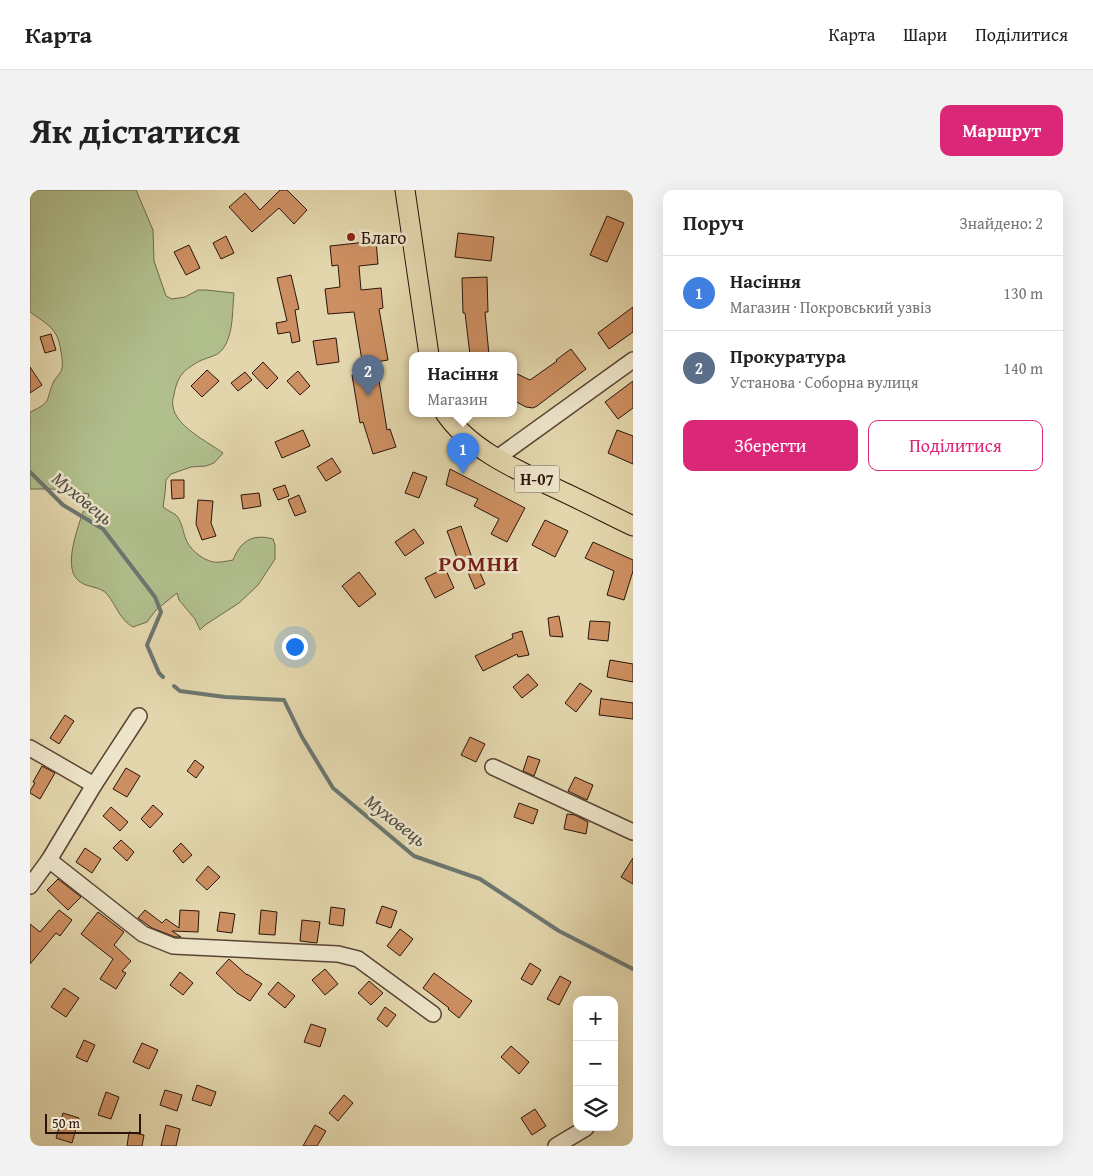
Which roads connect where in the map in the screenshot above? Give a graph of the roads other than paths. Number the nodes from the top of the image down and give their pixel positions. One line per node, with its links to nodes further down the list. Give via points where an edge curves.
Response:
1 (405, 190): 2 (main road)
2 (428, 352)
3 (633, 360): 5 (street)
4 (449, 417): 5 (main road, Н-07, via 470,439)
5 (497, 458): 6 (main road, Н-07)
6 (633, 526)
7 (139, 716): 10 (street)
8 (30, 748): 10 (street)
9 (493, 767): 11 (street)
10 (94, 785): 12 (street)
11 (633, 832)
12 (49, 860): 13 (street); 14 (street, via 144,934 173,946 338,954 358,959)
13 (30, 886)
14 (433, 1014)
15 (581, 1131): 16 (street)
16 (556, 1146)

